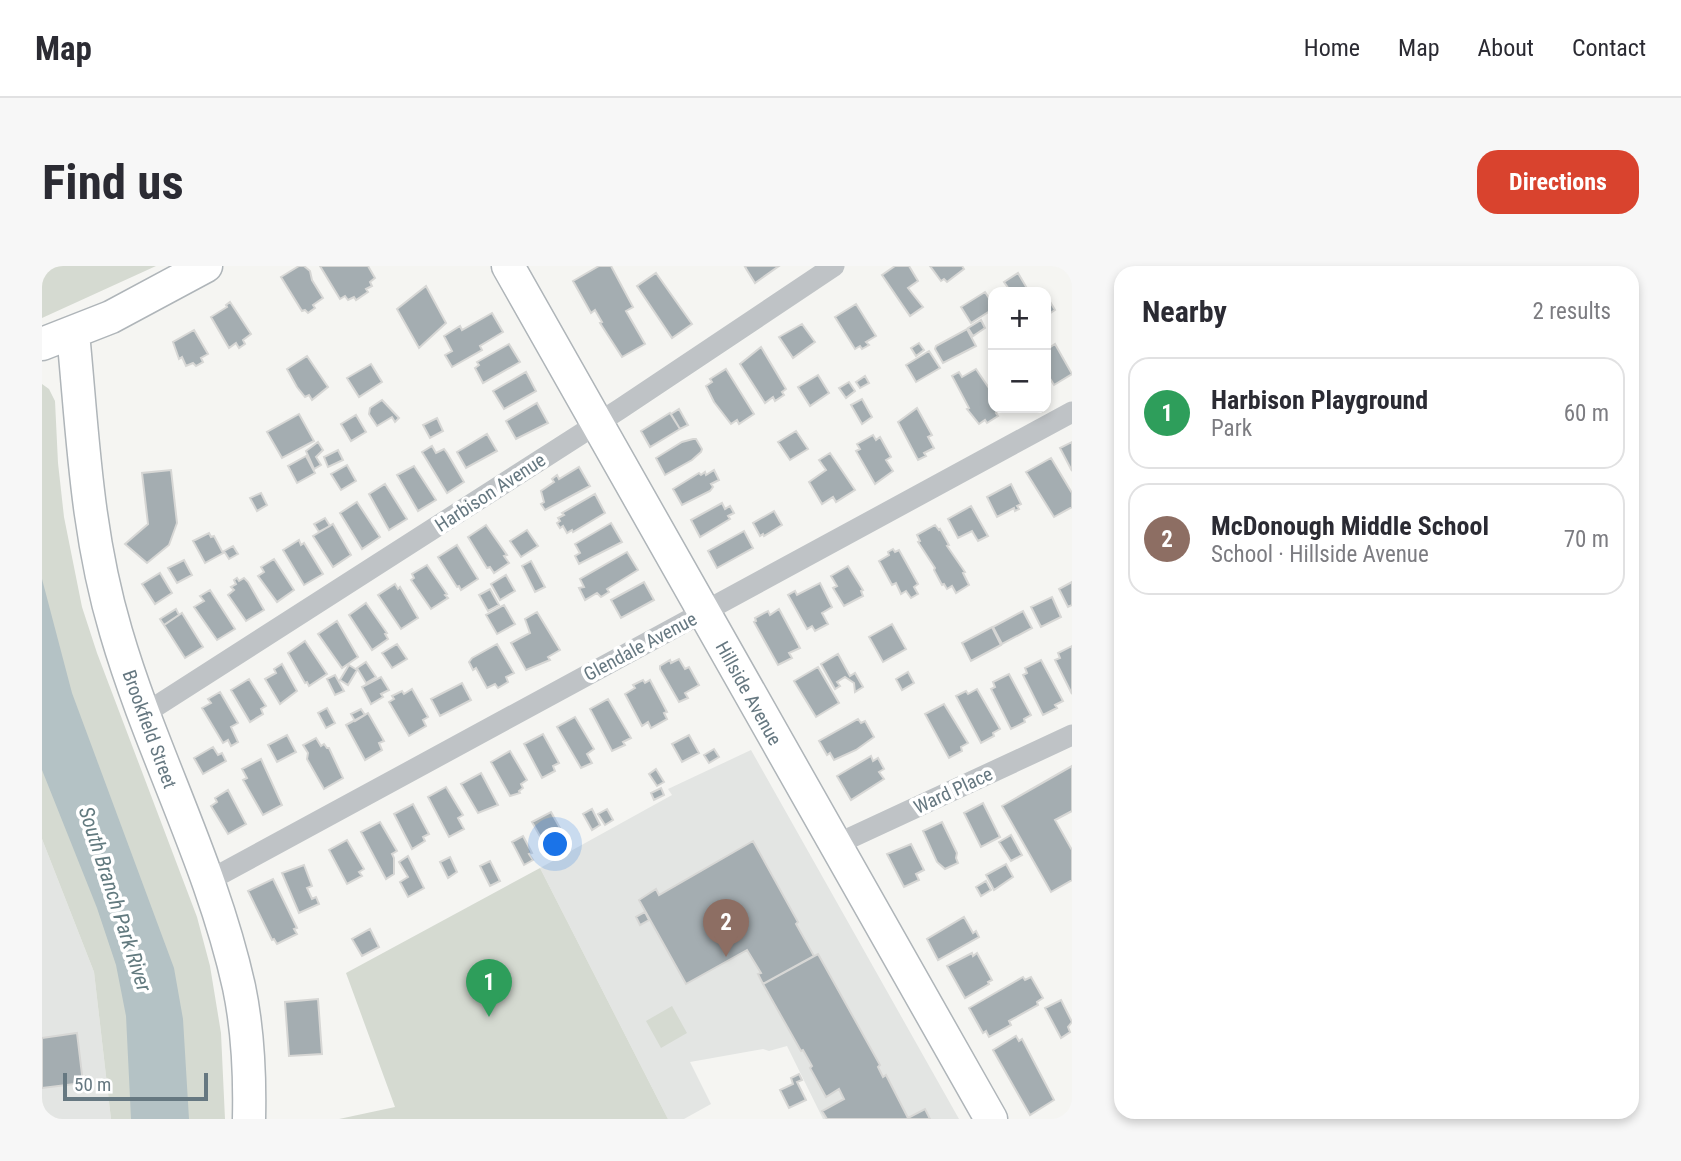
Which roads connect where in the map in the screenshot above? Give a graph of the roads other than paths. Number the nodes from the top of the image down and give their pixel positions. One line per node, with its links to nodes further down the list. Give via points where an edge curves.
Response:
1 (206, 266): 4 (street)
2 (508, 266): 7 (street, Hillside Avenue)
3 (834, 266): 7 (street, Harbison Avenue)
4 (73, 333): 5 (street); 9 (street, Brookfield Street, via 96,554)
5 (42, 344)
6 (1072, 412): 8 (street, Glendale Avenue)
7 (597, 423): 8 (street, Hillside Avenue); 9 (street, Harbison Avenue)
8 (703, 611): 11 (street, Hillside Avenue); 12 (street, Glendale Avenue)
9 (144, 714): 12 (street, Brookfield Street)
10 (1072, 735): 11 (street, Ward Place)
11 (835, 845): 14 (street, Hillside Avenue)
12 (208, 881): 13 (street, Brookfield Street, via 240,989)
13 (249, 1119)
14 (991, 1119)

